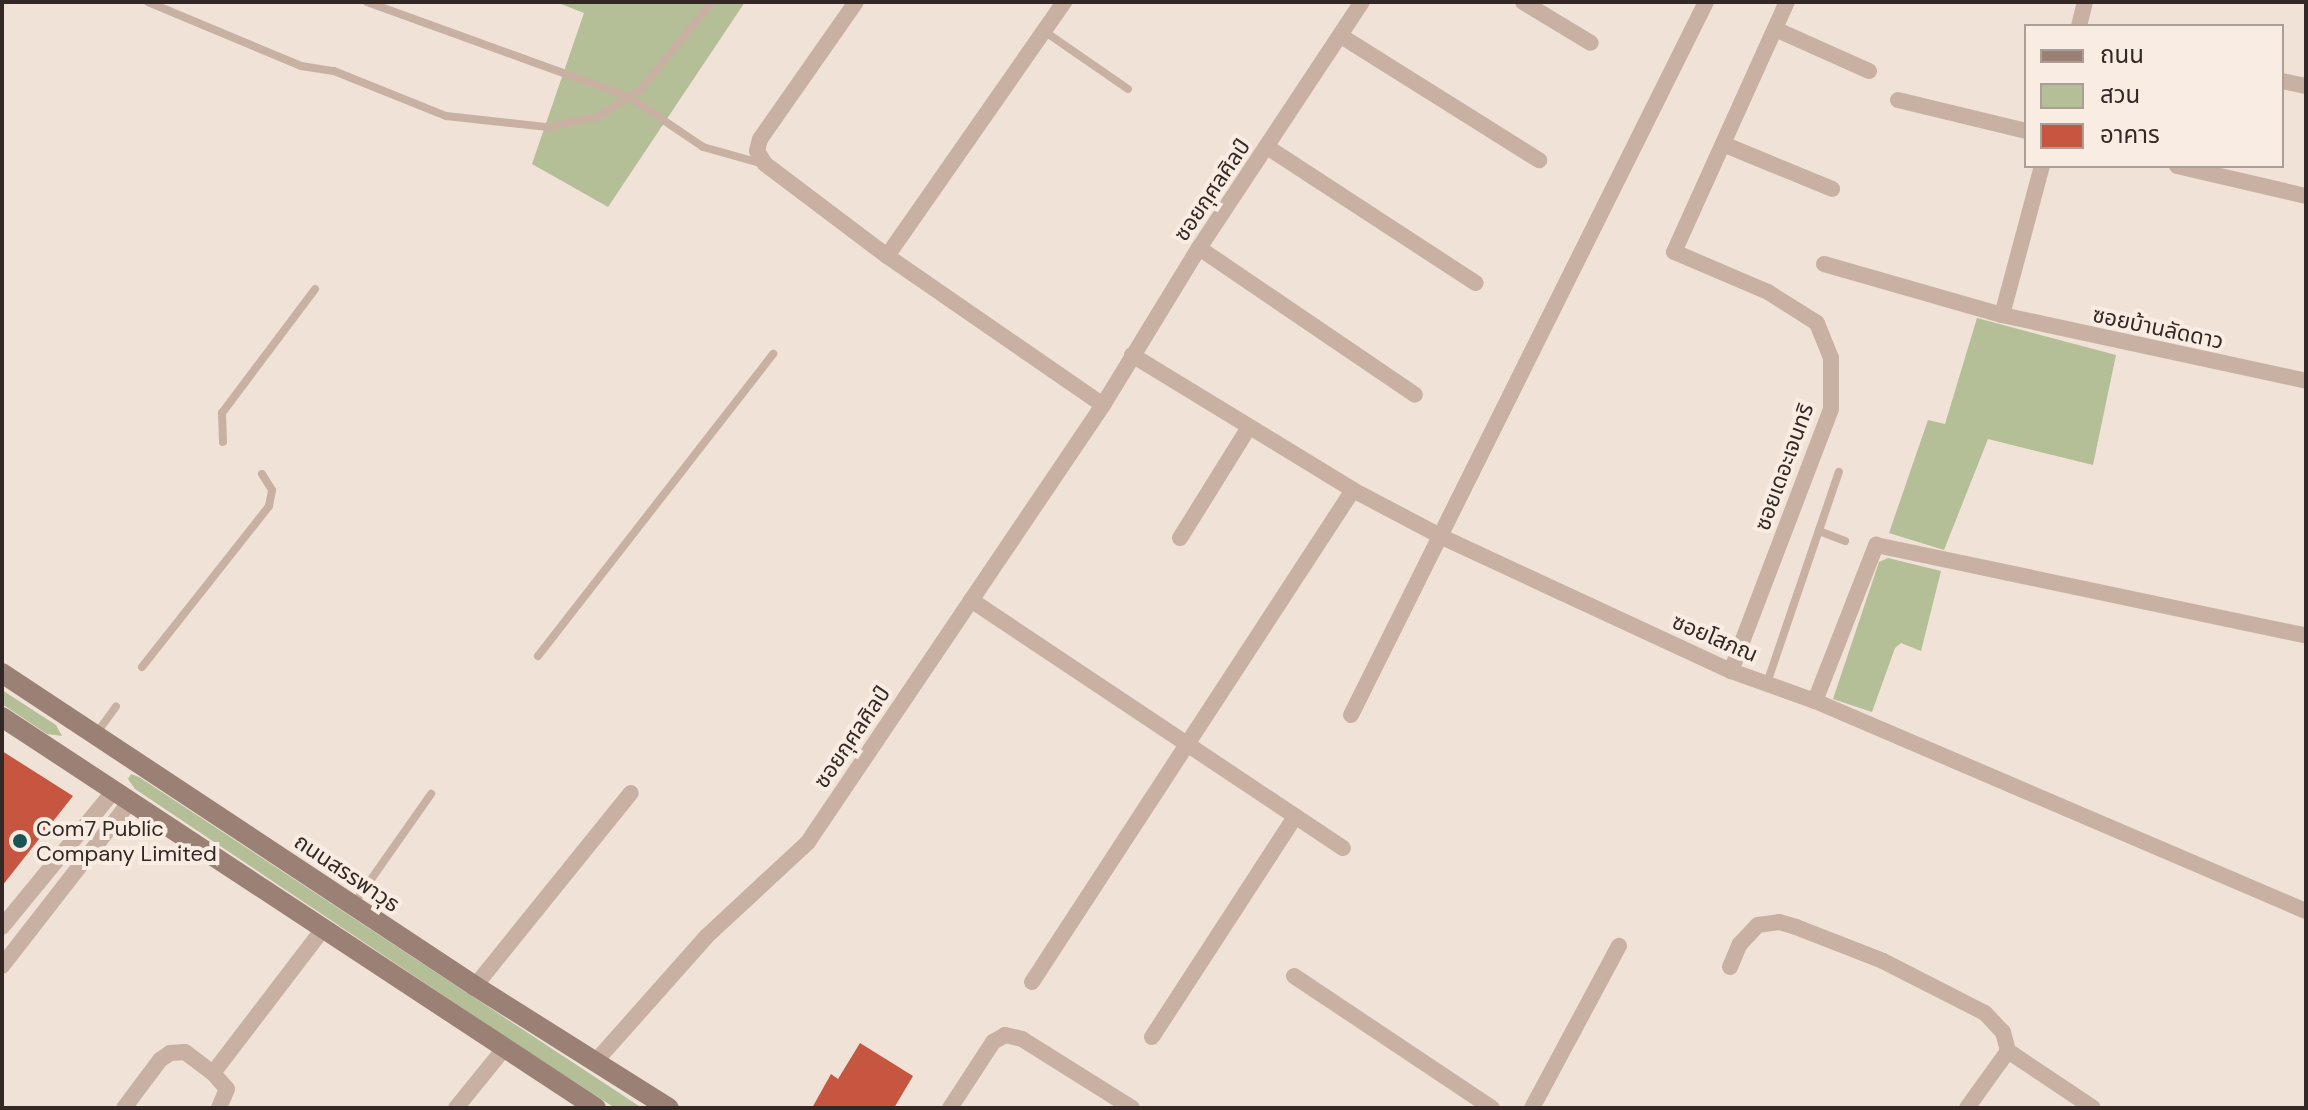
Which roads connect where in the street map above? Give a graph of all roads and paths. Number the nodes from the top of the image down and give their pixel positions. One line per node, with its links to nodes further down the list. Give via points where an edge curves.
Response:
1 (148, 2): 20 (lane, via 301,66 334,71 446,116 548,127 597,117)
2 (367, 2): 20 (lane)
3 (712, 2): 20 (lane)
4 (856, 2): 26 (street, via 760,139 757,151)
5 (1064, 2): 13 (street)
6 (1362, 2): 14 (street, ซอยกุศลศิลป์)
7 (1523, 2): 15 (street)
8 (1706, 2): 48 (street)
9 (1787, 2): 12 (street, ซอยเดอะเจนทริ)
10 (2085, 2): 11 (street)
11 (2080, 24)
12 (1775, 29): 16 (street); 23 (street, ซอยเดอะเจนทริ)
13 (1044, 31): 19 (lane); 32 (street)
14 (1341, 36): 24 (street, ซอยกุศลศิลป์); 25 (street)
15 (1591, 43)
16 (1869, 71)
17 (2284, 81): 18 (street)
18 (2306, 86)
19 (1128, 89)
20 (629, 97): 26 (lane, via 703,147)
21 (1898, 100): 22 (street)
22 (2024, 131)
23 (1723, 144): 29 (street); 55 (street, ซอยเดอะเจนทริ, via 1674,252 1768,292 1817,323 1831,358 1831,409)
24 (1267, 147): 31 (street, ซอยกุศลศิลป์); 34 (street)
25 (1539, 160)
26 (765, 164): 32 (street)
27 (2041, 168): 36 (street)
28 (2186, 168): 30 (street)
29 (1832, 189)
30 (2306, 196)
31 (1199, 248): 38 (street, ซอยกุศลศิลป์); 40 (street)
32 (887, 256): 41 (street)
33 (1824, 264): 36 (street, ซอยบ้านลัดดาว)
34 (1476, 283)
35 (315, 289): 43 (lane, via 222,413)
36 (2002, 315): 39 (street, ซอยบ้านลัดดาว)
37 (773, 354): 53 (lane)
38 (1132, 355): 41 (street, ซอยกุศลศิลป์); 42 (street, ซอยโสภณ)
39 (2306, 381)
40 (1415, 395)
41 (1103, 405): 51 (street, ซอยกุศลศิลป์)
42 (1249, 427): 46 (street, ซอยโสภณ); 49 (street)
43 (223, 442)
44 (1839, 472): 47 (lane)
45 (262, 474): 54 (lane, via 272,490 269,506)
46 (1353, 490): 48 (street, ซอยโสภณ); 63 (street)
47 (1819, 531): 50 (lane); 57 (lane)
48 (1442, 537): 55 (street, ซอยโสภณ); 60 (street)
49 (1180, 538)
50 (1845, 541)
51 (971, 600): 63 (street); 83 (street, ซอยกุศลศิลป์, via 808,842 707,936)
52 (2306, 636): 58 (street, via 1876,545)
53 (538, 656)
54 (142, 667)
55 (1731, 671): 57 (street, ซอยโสภณ)
56 (2, 673): 62 (main road, ถนนสรรพาวุธ)
57 (1767, 683): 58 (street, ซอยโสภณ)
58 (1815, 701): 71 (street, ซอยโสภณ)
59 (116, 706): 62 (lane)
60 (1351, 715)
61 (2, 717): 64 (main road)
62 (96, 734): 64 (main road); 70 (main road, ถนนสรรพาวุธ)
63 (1187, 747): 68 (street); 78 (street)
64 (75, 766): 67 (main road)
65 (631, 793): 79 (street)
66 (431, 794): 70 (lane)
67 (121, 797): 72 (street); 73 (main road); 75 (street)
68 (1294, 818): 69 (street); 80 (street)
69 (1343, 848)
70 (353, 906): 79 (main road, ถนนสรรพาวุธ)
71 (2306, 911)
72 (3, 924)
73 (323, 929): 81 (main road); 84 (street)
74 (1619, 946): 93 (street)
75 (2, 966)
76 (1730, 967): 82 (street, via 1740,944 1758,925 1779,922 1796,927 1883,961 1985,1013 2003,1032)
77 (1294, 976): 92 (street)
78 (1032, 982)
79 (475, 986): 83 (main road, ถนนสรรพาวุธ)
80 (1152, 1037)
81 (503, 1050): 87 (street); 88 (main road)
82 (2008, 1051): 94 (street); 95 (street)
83 (596, 1061): 89 (main road, ถนนสรรพาวุธ)
84 (213, 1073): 85 (street, via 185,1052 170,1053); 86 (street, via 227,1089)
85 (124, 1108)
86 (219, 1108)
87 (456, 1108)
88 (596, 1108)
89 (669, 1108)
90 (950, 1108): 91 (street, via 993,1042 1005,1035 1022,1039)
91 (1132, 1108)
92 (1492, 1108)
93 (1532, 1108)
94 (1967, 1108)
95 (2093, 1108)

